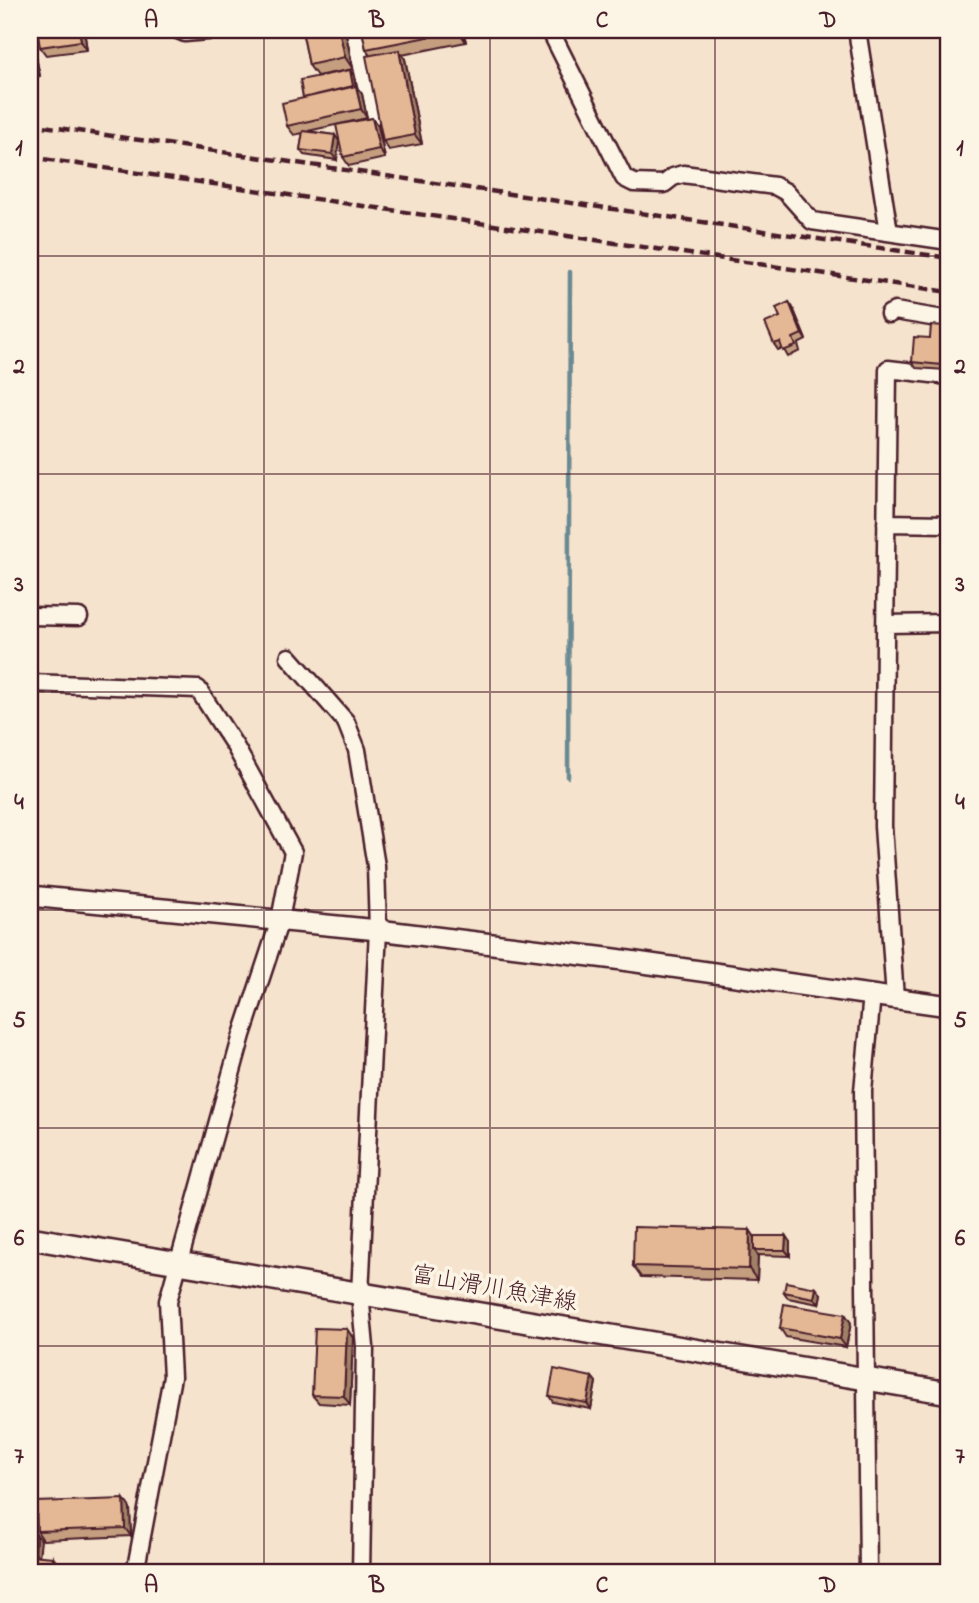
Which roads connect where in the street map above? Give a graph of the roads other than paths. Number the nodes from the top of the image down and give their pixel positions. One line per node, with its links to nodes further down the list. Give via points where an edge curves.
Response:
1 (178, 30): 2 (street)
2 (217, 30)
3 (354, 30): 6 (street)
4 (550, 30): 7 (street, via 624,178 664,184 683,174 775,187 786,192 812,221)
5 (857, 30): 7 (street)
6 (373, 116)
7 (889, 232): 8 (street)
8 (949, 241)
9 (889, 314): 10 (street, via 895,311)
10 (949, 320)
11 (949, 376): 12 (street, via 888,369)
12 (886, 523): 13 (street); 17 (street)
13 (949, 524)
14 (30, 616): 15 (street)
15 (79, 617)
16 (949, 623): 17 (street)
17 (885, 624): 24 (street, via 883,826)
18 (289, 657): 22 (street, via 346,722 357,750 376,866)
19 (30, 683): 21 (street, via 198,689 293,852)
20 (30, 896): 21 (street)
21 (280, 920): 22 (street); 27 (street, via 242,1035)
22 (378, 930): 23 (street); 28 (street)
23 (872, 995): 24 (street); 29 (street, via 863,1091)
24 (895, 998): 25 (street)
25 (949, 1006)
26 (30, 1238): 27 (main road, 富山滑川魚津線)
27 (179, 1262): 28 (main road, 富山滑川魚津線); 31 (street, via 168,1301 172,1377)
28 (360, 1294): 29 (main road, 富山滑川魚津線); 32 (street, via 365,1347)
29 (865, 1380): 30 (main road, 富山滑川魚津線); 33 (street)
30 (949, 1393)
31 (135, 1573)
32 (361, 1573)
33 (868, 1573)

